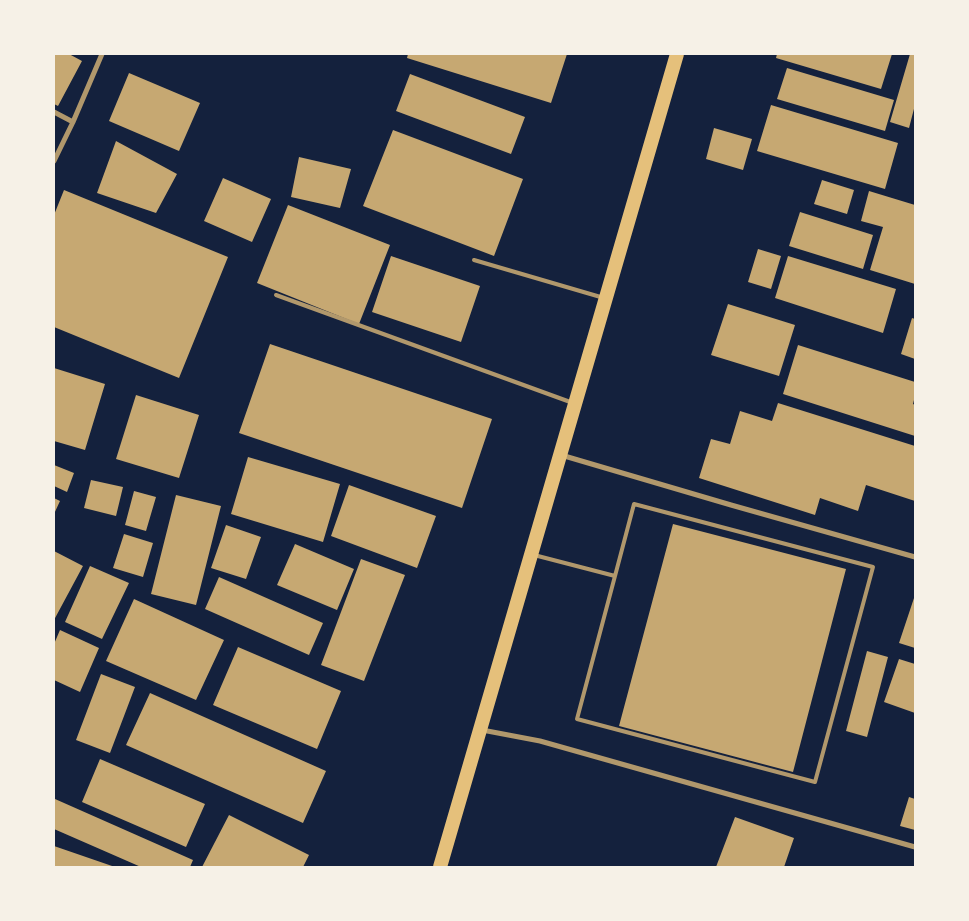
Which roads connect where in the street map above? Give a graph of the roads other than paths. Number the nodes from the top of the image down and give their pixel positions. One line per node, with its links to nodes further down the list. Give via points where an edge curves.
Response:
1 (102, 54): 4 (street)
2 (678, 54): 8 (highway)
3 (54, 112): 4 (street)
4 (73, 122): 5 (street)
5 (54, 161)
6 (474, 260): 8 (lane)
7 (276, 295): 9 (lane)
8 (606, 299): 9 (highway)
9 (575, 404): 10 (highway)
10 (561, 455): 11 (highway); 12 (street)
11 (531, 554): 13 (lane); 14 (highway)
12 (915, 557)
13 (615, 576): 13 (lane, via 634,504 873,567 815,782 576,719)
14 (481, 730): 15 (street, via 540,741); 16 (highway)
15 (915, 847)
16 (440, 867)

